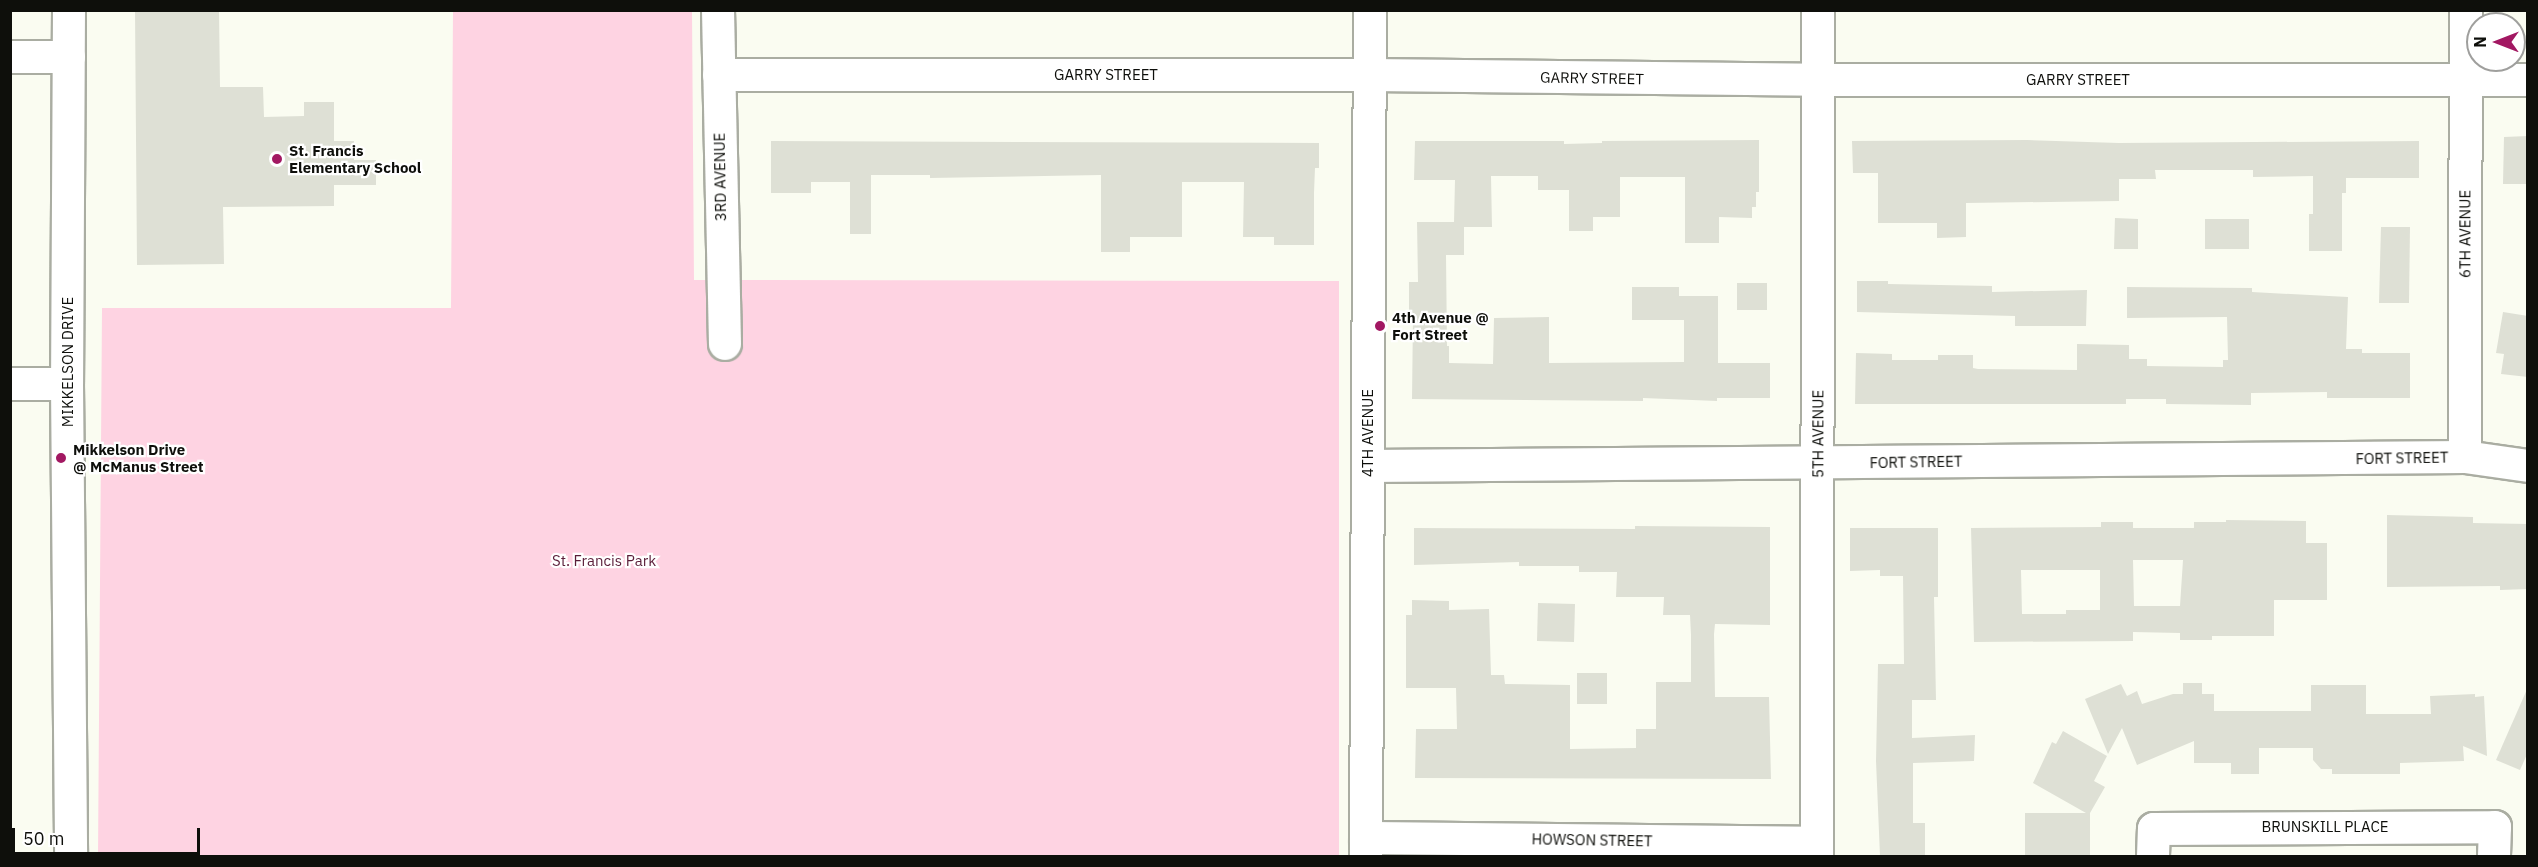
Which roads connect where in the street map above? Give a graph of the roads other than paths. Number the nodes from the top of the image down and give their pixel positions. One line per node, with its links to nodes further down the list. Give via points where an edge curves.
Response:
1 (69, 10): 7 (street, MIKKELSON DRIVE)
2 (718, 10): 8 (street, 3RD AVENUE)
3 (1370, 10): 9 (street, 4TH AVENUE)
4 (1818, 10): 12 (street, 5TH AVENUE)
5 (2466, 10): 10 (street, 6TH AVENUE)
6 (10, 57): 7 (street)
7 (69, 57): 15 (street, MIKKELSON DRIVE)
8 (719, 75): 9 (street, GARRY STREET); 13 (street, 3RD AVENUE)
9 (1370, 75): 12 (street, GARRY STREET); 18 (street, 4TH AVENUE)
10 (2466, 79): 11 (street, GARRY STREET); 12 (street, GARRY STREET); 16 (street, 6TH AVENUE)
11 (2528, 80)
12 (1817, 81): 17 (street, 5TH AVENUE)
13 (725, 344)
14 (10, 384): 15 (street)
15 (67, 384): 22 (street, MIKKELSON DRIVE)
16 (2465, 457): 17 (street, FORT STREET); 19 (street, FORT STREET)
17 (1818, 463): 18 (street, FORT STREET); 21 (street, 5TH AVENUE)
18 (1368, 466): 20 (street, 4TH AVENUE)
19 (2528, 466)
20 (1366, 847): 21 (street, HOWSON STREET)
21 (1817, 850)
22 (71, 856)
23 (2154, 856): 24 (street, BRUNSKILL PLACE, via 2154,829 2495,827)
24 (2494, 856)

